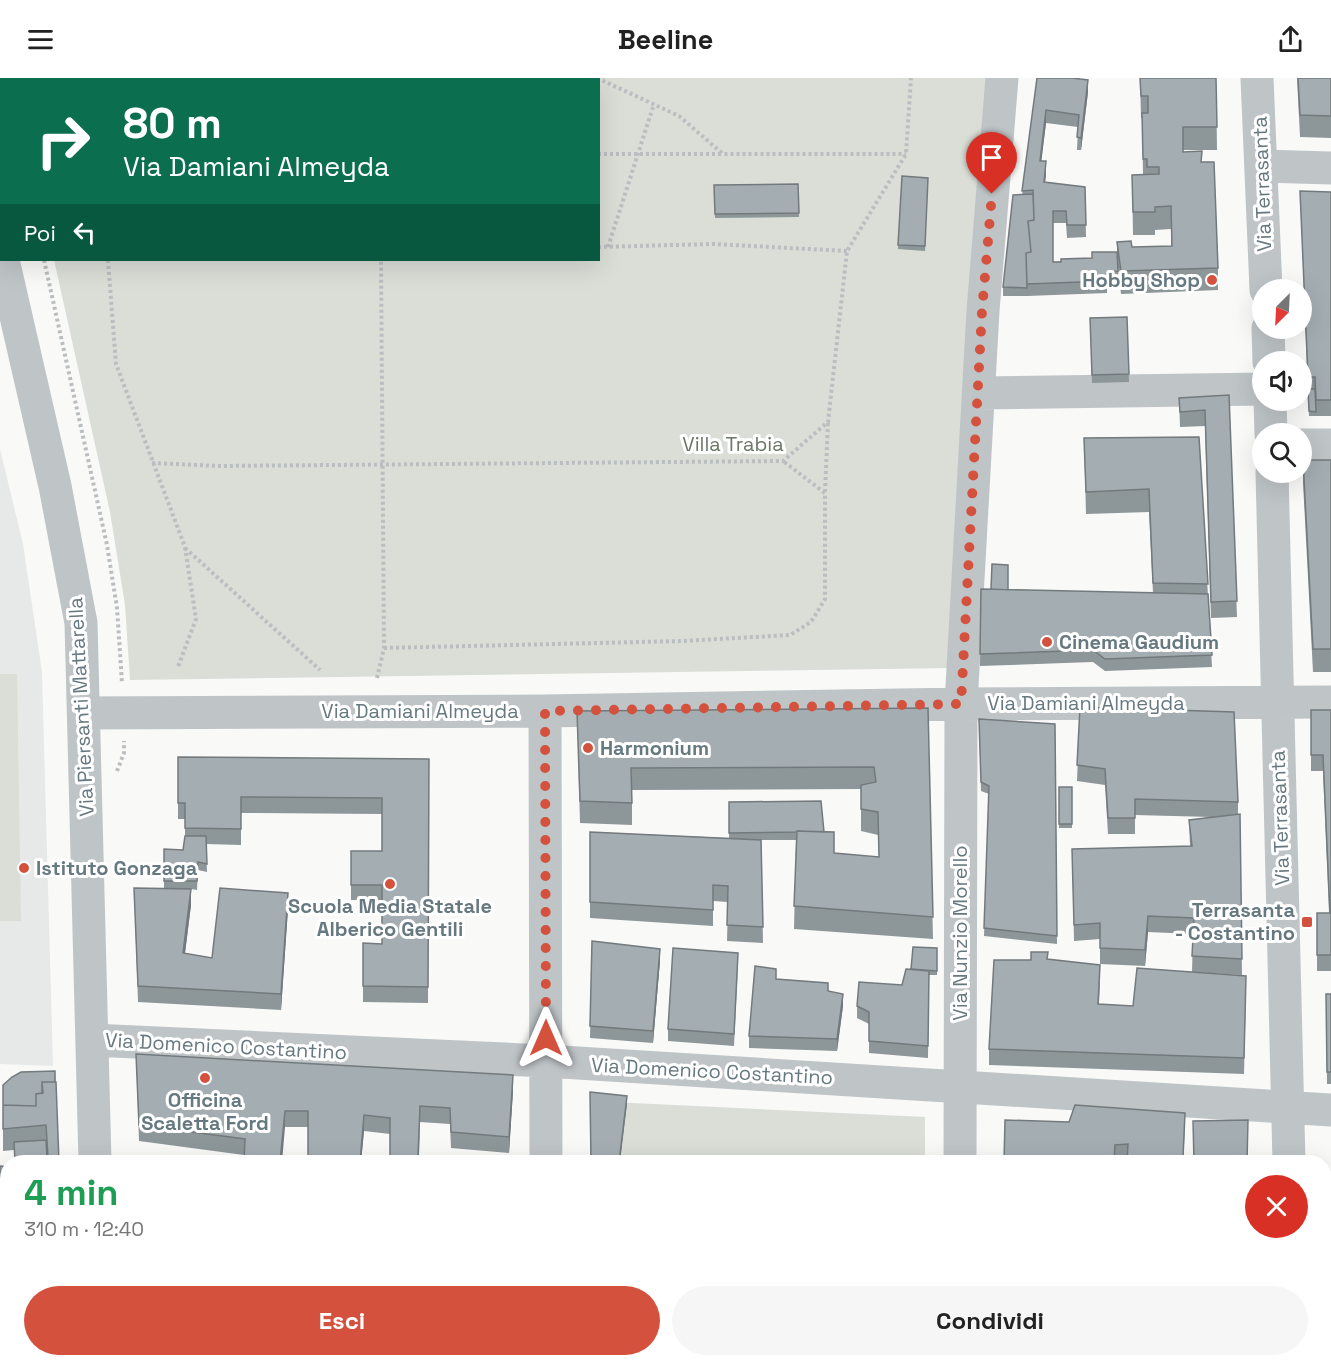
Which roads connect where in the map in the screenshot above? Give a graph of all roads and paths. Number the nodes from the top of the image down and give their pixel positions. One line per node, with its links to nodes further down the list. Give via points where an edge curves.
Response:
1 (614, 78): 6 (path)
2 (911, 78): 11 (path)
3 (1002, 78): 23 (street, Via Nunzio Morello)
4 (1257, 78): 12 (street, Via Terrasanta)
5 (600, 79): 6 (path)
6 (612, 84): 7 (path)
7 (654, 104): 9 (path); 10 (path, via 679,116)
8 (600, 154): 9 (path)
9 (640, 154): 10 (path); 15 (path)
10 (723, 154): 11 (path)
11 (906, 154): 16 (path)
12 (1262, 166): 13 (street); 21 (street, Via Terrasanta)
13 (1331, 168)
14 (600, 247): 15 (path)
15 (608, 247): 16 (path, via 713,244)
16 (847, 251): 24 (path)
17 (3, 261): 42 (street, Via Piersanti Mattarella, via 70,555 81,623)
18 (44, 261): 37 (path, via 103,523 117,608)
19 (108, 261): 28 (path, via 116,364)
20 (381, 261): 29 (path)
21 (1266, 279)
22 (1252, 389): 23 (street)
23 (979, 393): 40 (street, Via Nunzio Morello)
24 (828, 422): 27 (path); 31 (path)
25 (1312, 445): 26 (street)
26 (1331, 445)
27 (783, 461): 29 (path); 31 (path)
28 (152, 462): 29 (path, via 220,466); 32 (path)
29 (382, 464): 33 (path)
30 (1272, 483): 39 (street, Via Terrasanta)
31 (825, 493): 33 (path, via 825,599 811,622 790,635)
32 (185, 547): 34 (path, via 196,619); 35 (path)
33 (384, 648): 36 (path)
34 (178, 667)
35 (320, 670)
36 (377, 678)
37 (122, 686)
38 (1331, 702): 39 (street, Via Damiani Almeyda)
39 (1276, 703): 40 (street, Via Damiani Almeyda); 46 (street, Via Terrasanta)
40 (961, 704): 41 (street, Via Damiani Almeyda); 45 (street, Via Nunzio Morello)
41 (545, 711): 42 (street, Via Damiani Almeyda); 44 (street)
42 (85, 713): 43 (street, Via Piersanti Mattarella)
43 (92, 1040): 44 (street, Via Domenico Costantino); 48 (street, Via Piersanti Mattarella)
44 (546, 1061): 45 (street, Via Domenico Costantino); 49 (street)
45 (960, 1085): 46 (street, Via Domenico Costantino); 50 (street, Via Nunzio Morello)
46 (1287, 1108): 47 (street, Via Domenico Costantino); 51 (street, Via Terrasanta)
47 (1331, 1110)
48 (95, 1155)
49 (546, 1155)
50 (960, 1155)
51 (1289, 1155)

